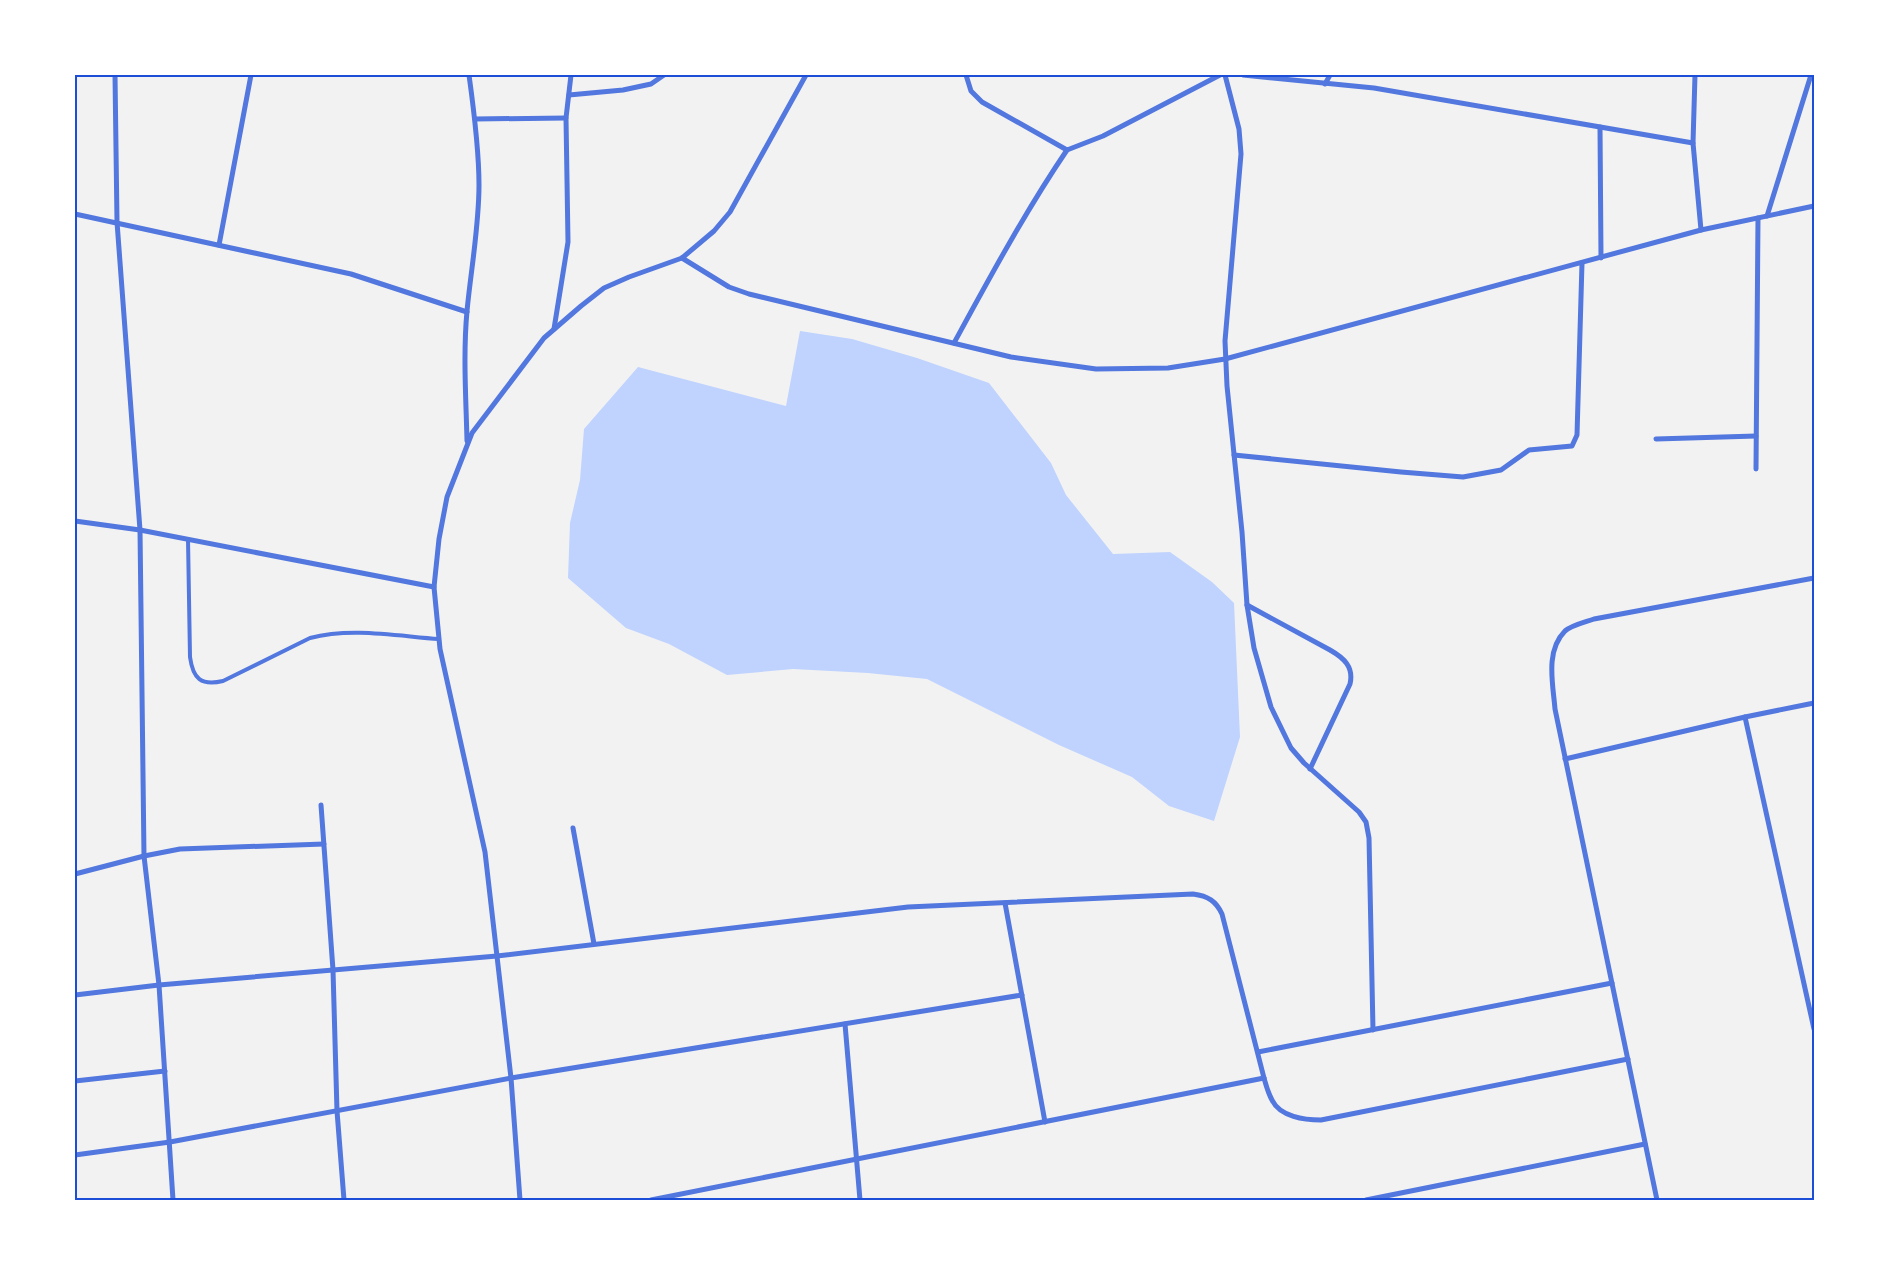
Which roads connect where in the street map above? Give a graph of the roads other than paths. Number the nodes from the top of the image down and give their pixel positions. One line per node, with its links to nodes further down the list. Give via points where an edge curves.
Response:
1 (115, 75): 25 (street)
2 (251, 75): 27 (street)
3 (469, 75): 17 (street)
4 (571, 75): 15 (street)
5 (664, 75): 15 (street, via 651,84 623,90)
6 (806, 75): 28 (street, via 730,212 714,231)
7 (966, 75): 20 (street, via 971,91 982,102)
8 (1220, 75): 20 (street, via 1103,136)
9 (1225, 75): 34 (street, via 1239,129 1241,154)
10 (1242, 75): 14 (street)
11 (1330, 75): 14 (street)
12 (1695, 75): 19 (street)
13 (1811, 75): 23 (street)
14 (1325, 84): 18 (street, via 1374,88)
15 (569, 95): 16 (street)
16 (566, 118): 17 (street); 32 (street, via 568,242)
17 (475, 119): 31 (street, via 479,185)
18 (1600, 127): 19 (street); 29 (street)
19 (1693, 143): 26 (street)
20 (1067, 150): 33 (street, via 1011,240)
21 (1814, 206): 23 (street)
22 (75, 214): 25 (street)
23 (1767, 216): 24 (street)
24 (1758, 218): 26 (street); 35 (street)
25 (117, 222): 27 (street); 41 (street)
26 (1701, 230): 29 (street)
27 (220, 245): 31 (street, via 351,274)
28 (682, 258): 32 (street, via 604,288); 33 (street, via 729,287 749,294)
29 (1601, 258): 30 (street)
30 (1582, 263): 34 (street); 38 (street, via 1577,435 1572,446 1529,450 1501,470 1463,477)
31 (467, 312): 37 (street)
32 (554, 330): 37 (street, via 544,338)
33 (954, 343): 34 (street, via 1011,356 1096,369 1168,368)
34 (1225, 359): 38 (street)
35 (1756, 436): 36 (street); 39 (street)
36 (1656, 440)
37 (467, 444): 44 (street, via 447,497)
38 (1234, 455): 45 (street)
39 (1756, 469)
40 (75, 521): 41 (street)
41 (140, 530): 42 (street); 54 (street)
42 (188, 539): 44 (street); 46 (lane, via 190,657 192,670 205,682 223,681 310,638 323,635 357,633)
43 (1814, 578): 49 (street, via 1594,619 1566,630 1557,644 1551,664 1555,709)
44 (434, 586): 46 (street)
45 (1247, 605): 50 (street, via 1254,648 1271,707 1291,748); 50 (street, via 1330,650 1349,666 1350,684)
46 (439, 639): 58 (street, via 485,852)
47 (1814, 703): 48 (street)
48 (1744, 717): 49 (street); 65 (street)
49 (1565, 759): 60 (street)
50 (1310, 769): 66 (street, via 1353,806 1366,822)
51 (321, 805): 53 (street)
52 (573, 828): 57 (street)
53 (324, 844): 54 (street, via 180,849); 59 (street)
54 (144, 856): 55 (street); 61 (street)
55 (75, 874)
56 (1005, 903): 57 (street, via 908,907); 63 (street); 67 (street, via 1193,894 1212,900 1222,914)
57 (594, 944): 58 (street)
58 (497, 956): 59 (street); 70 (street)
59 (333, 970): 61 (street); 73 (street)
60 (1612, 983): 66 (street); 68 (street)
61 (159, 985): 62 (street); 69 (street)
62 (75, 995)
63 (1022, 995): 64 (street); 74 (street)
64 (845, 1024): 70 (street); 78 (street)
65 (1814, 1029)
66 (1373, 1030): 67 (street)
67 (1258, 1052): 71 (street)
68 (1628, 1060): 71 (street, via 1321,1120 1308,1120 1281,1110 1272,1102); 76 (street)
69 (166, 1072): 72 (street); 75 (street)
70 (511, 1078): 73 (street); 81 (street)
71 (1264, 1078): 74 (street)
72 (75, 1080)
73 (337, 1111): 75 (street); 80 (street)
74 (1045, 1122): 78 (street)
75 (170, 1142): 77 (street); 79 (street)
76 (1645, 1144): 84 (street); 85 (street)
77 (75, 1155)
78 (858, 1159): 82 (street); 83 (street)
79 (174, 1200)
80 (344, 1200)
81 (520, 1200)
82 (651, 1200)
83 (860, 1200)
84 (1366, 1200)
85 (1657, 1200)

